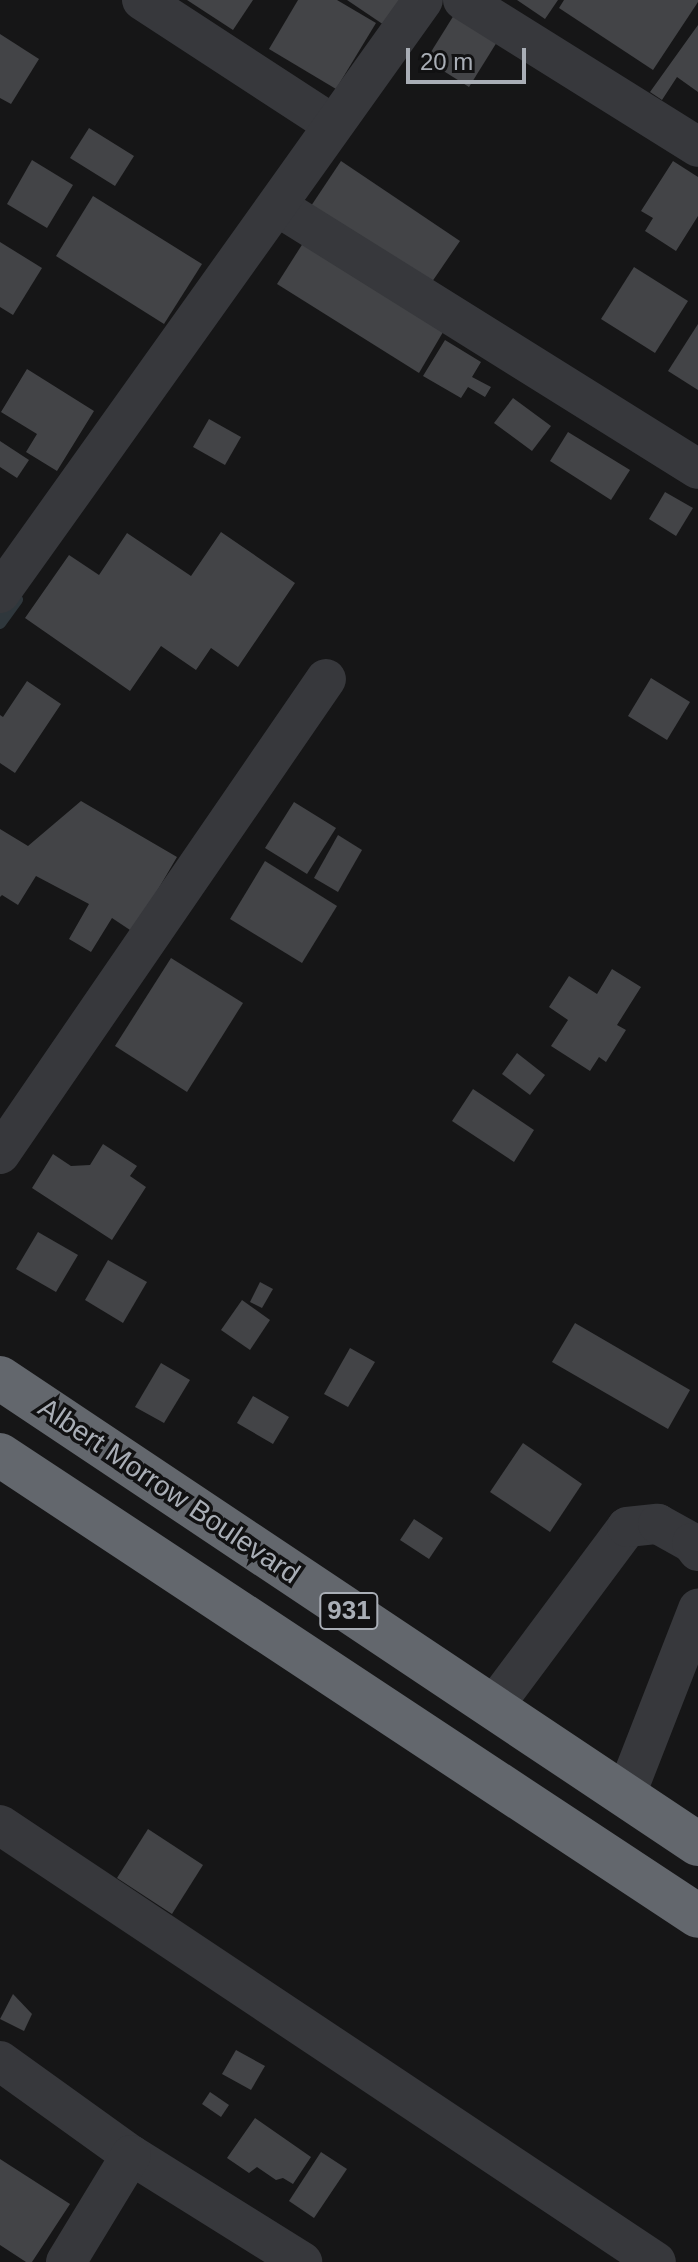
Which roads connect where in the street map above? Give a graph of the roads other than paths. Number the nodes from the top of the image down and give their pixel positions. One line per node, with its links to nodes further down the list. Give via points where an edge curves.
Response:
1 (142, 0): 4 (street)
2 (423, 0): 4 (street)
3 (463, 0): 5 (street)
4 (332, 124): 6 (street)
5 (698, 147)
6 (277, 206): 7 (street); 8 (street)
7 (698, 469)
8 (0, 593)
9 (326, 679): 10 (street)
10 (0, 1154)
11 (0, 1378): 15 (highway, Albert Morrow Boulevard / 931)
12 (0, 1455): 19 (highway, 931)
13 (698, 1551): 15 (street, via 658,1524 627,1527)
14 (698, 1609): 16 (street)
15 (493, 1707): 16 (highway, Albert Morrow Boulevard / 931)
16 (626, 1794): 18 (highway, Albert Morrow Boulevard / 931)
17 (0, 1825): 24 (street)
18 (698, 1844)
19 (698, 1916)
20 (0, 2061): 21 (street)
21 (131, 2155): 22 (street); 23 (street)
22 (66, 2262)
23 (302, 2262)
24 (656, 2262)

